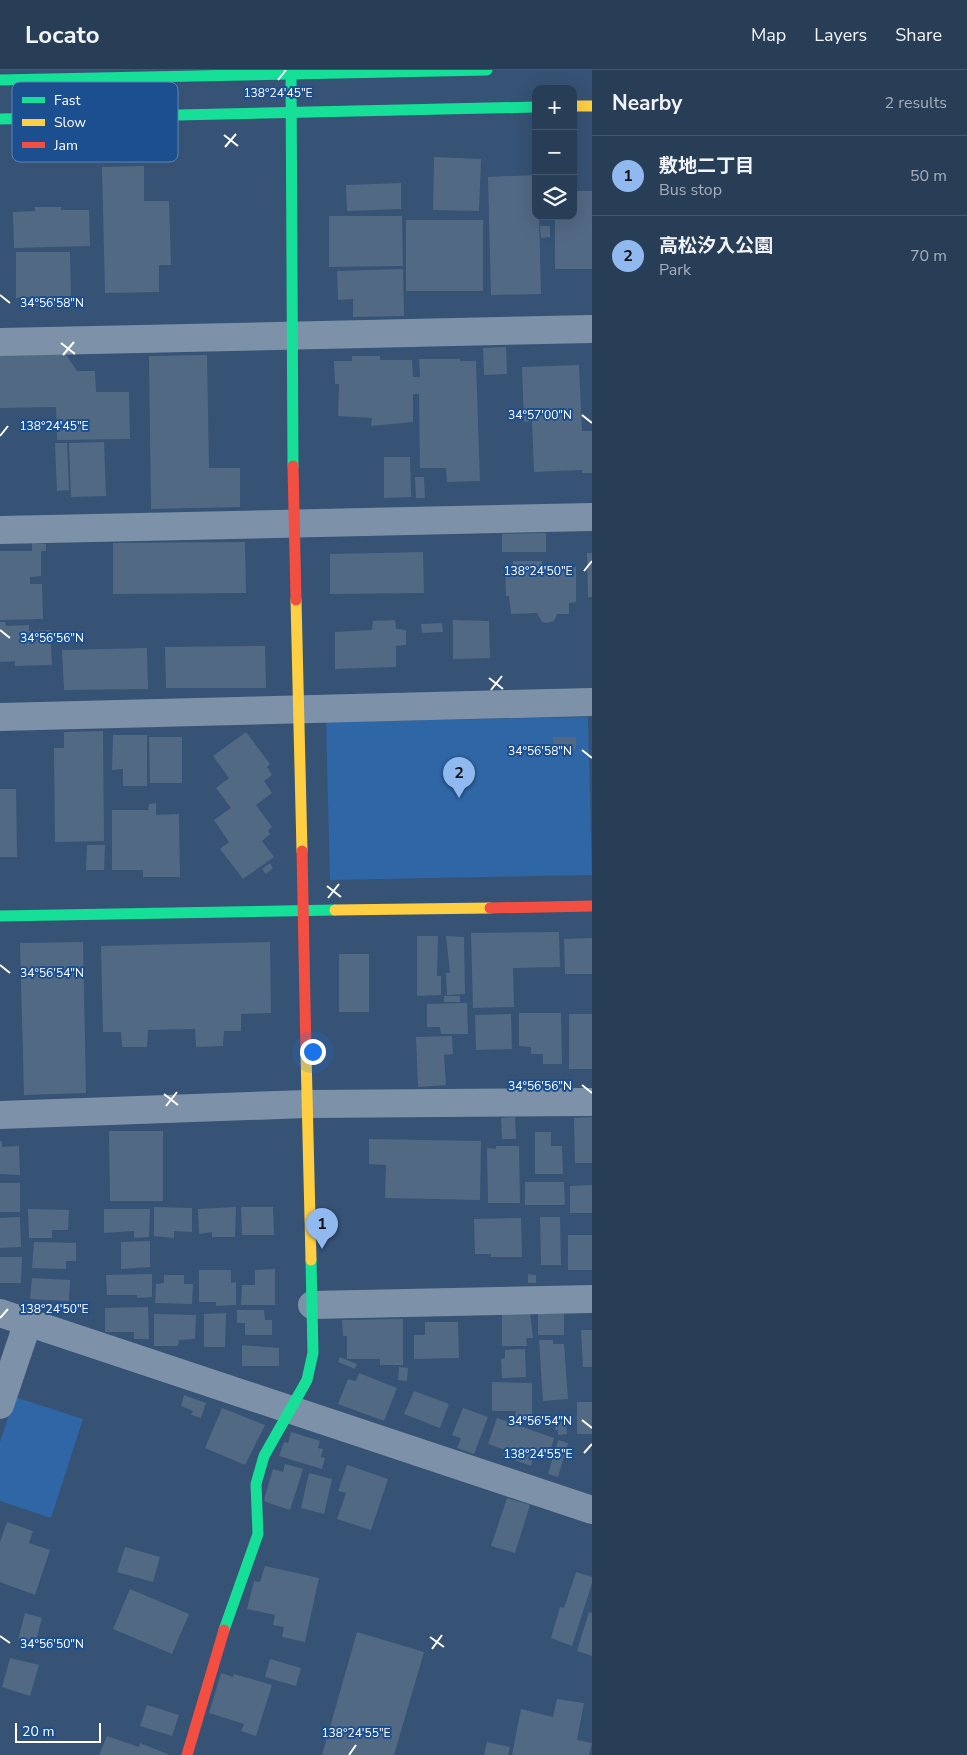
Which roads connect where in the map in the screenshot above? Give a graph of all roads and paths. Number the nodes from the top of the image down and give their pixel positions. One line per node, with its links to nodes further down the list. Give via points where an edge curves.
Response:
1 (487, 70): 2 (street)
2 (292, 72): 3 (street); 7 (street)
3 (0, 80)
4 (532, 106): 7 (street)
5 (577, 106): 6 (street)
6 (592, 106)
7 (292, 111): 8 (street); 10 (street)
8 (178, 114)
9 (592, 329): 10 (street)
10 (293, 335): 11 (street); 13 (street)
11 (0, 342)
12 (592, 517): 13 (street)
13 (295, 524): 14 (street); 16 (street)
14 (0, 530)
15 (592, 702): 16 (street)
16 (298, 711): 17 (street); 19 (street)
17 (0, 717)
18 (592, 906): 19 (street)
19 (302, 912): 20 (street); 22 (street)
20 (0, 916)
21 (592, 1102): 22 (street)
22 (306, 1104): 23 (street); 25 (street)
23 (0, 1115)
24 (592, 1299): 25 (street)
25 (312, 1304): 29 (street, via 313,1353 307,1380)
26 (0, 1313): 27 (street)
27 (28, 1322): 28 (street); 29 (street)
28 (0, 1405)
29 (291, 1410): 30 (street); 31 (street, via 264,1456 256,1484 258,1534 217,1651)
30 (592, 1510)
31 (187, 1755)

